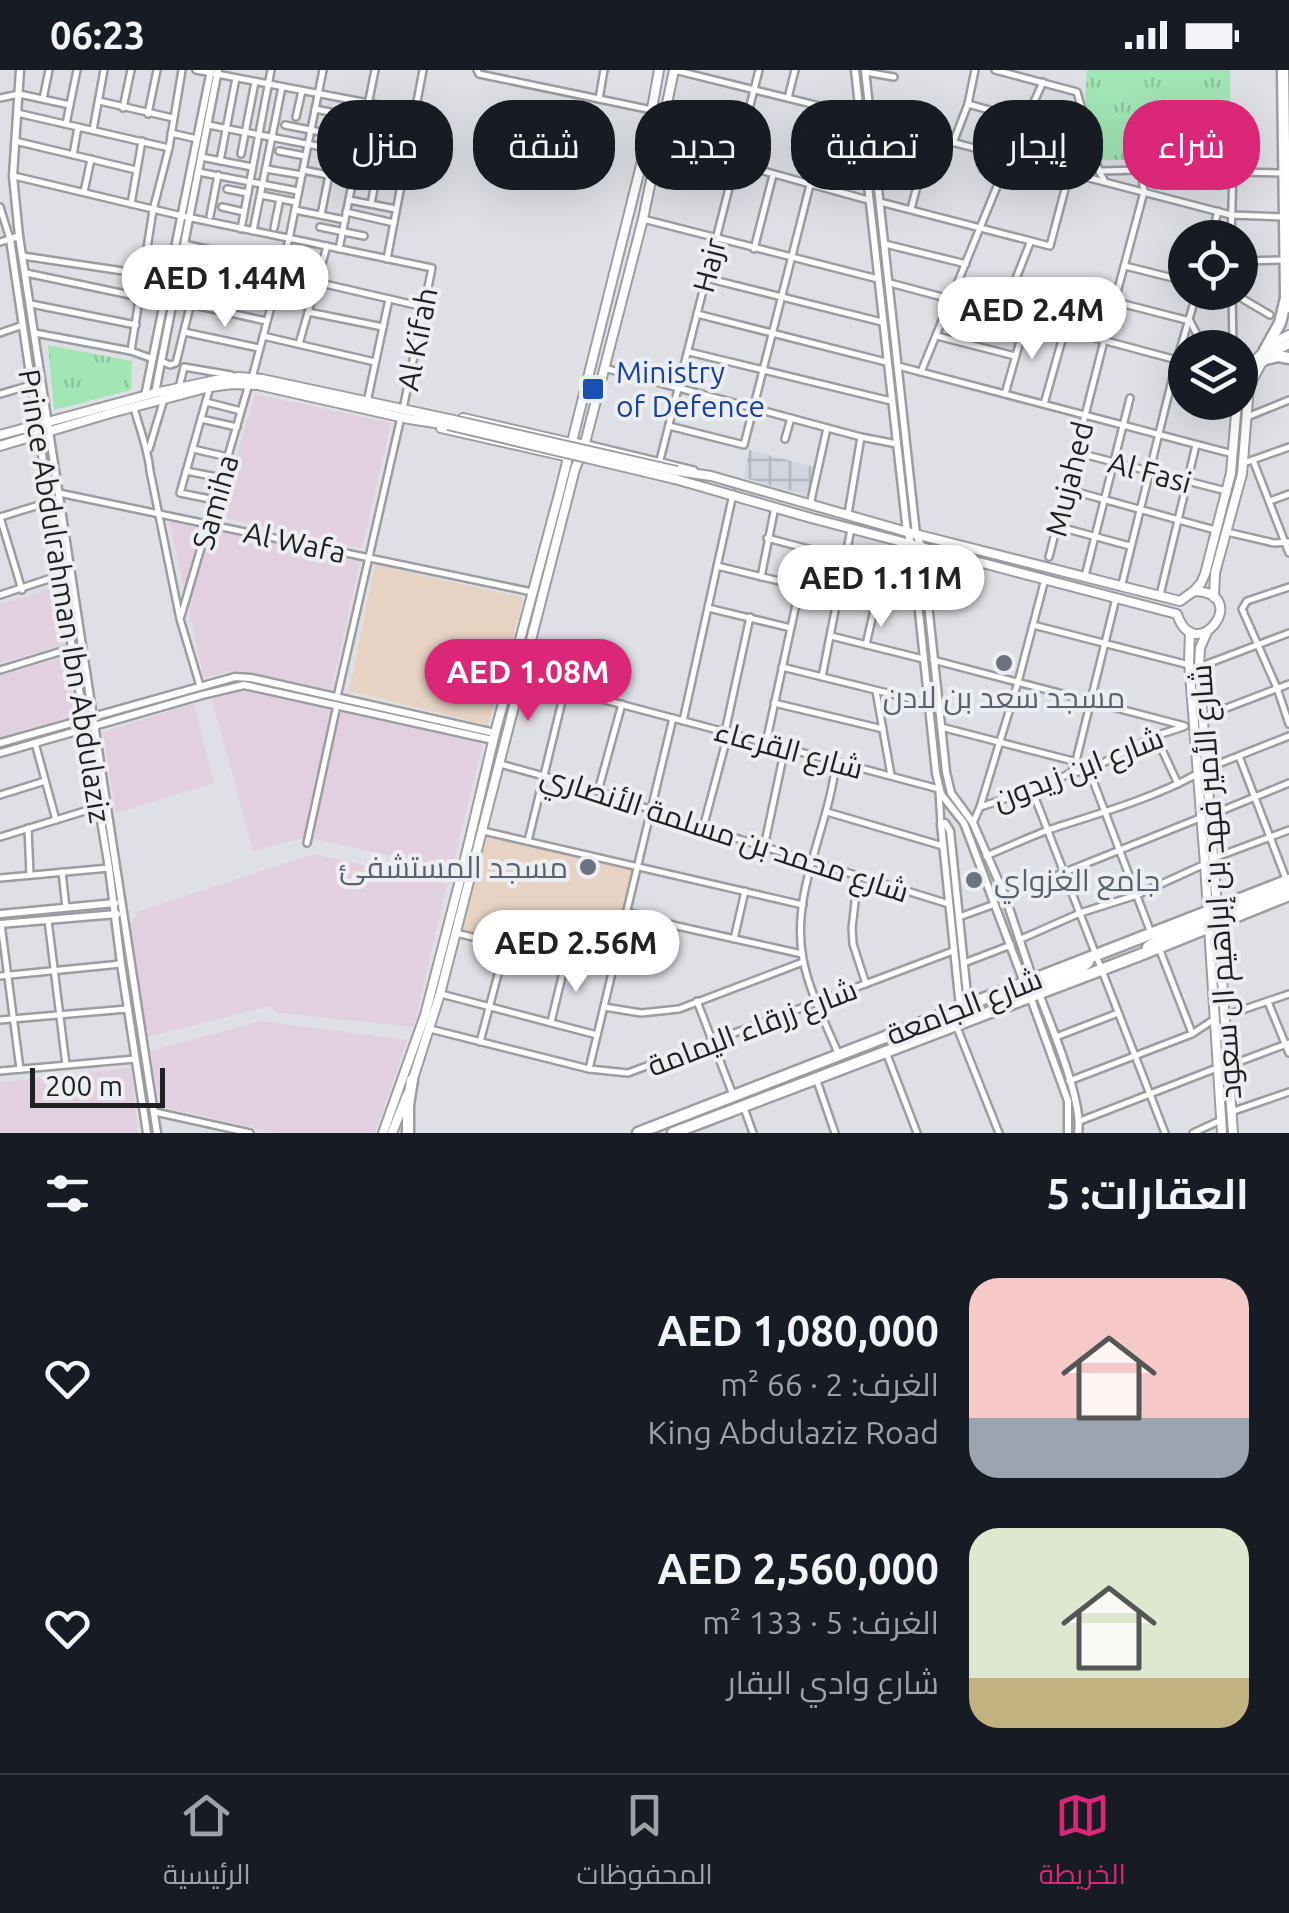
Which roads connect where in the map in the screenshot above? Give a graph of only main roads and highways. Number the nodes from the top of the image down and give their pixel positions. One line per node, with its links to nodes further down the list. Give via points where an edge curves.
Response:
1 (659, 70): 17 (main road)
2 (674, 70): 19 (main road)
3 (1283, 70): 4 (main road)
4 (1288, 302): 7 (main road)
5 (1289, 335): 7 (main road)
6 (1289, 344): 7 (main road)
7 (1265, 354): 8 (main road); 9 (main road); 29 (main road, via 1249,386 1248,462)
8 (1289, 358)
9 (1258, 361)
10 (250, 381): 11 (main road); 11 (main road, via 367,402); 14 (main road); 14 (main road, via 238,376 179,388)
11 (402, 415): 13 (main road); 21 (main road)
12 (1236, 420): 28 (main road, via 1226,491)
13 (451, 421): 16 (main road); 25 (main road, bridge)
14 (43, 428): 15 (main road); 18 (main road)
15 (0, 435)
16 (549, 438): 17 (main road); 21 (main road)
17 (572, 442): 19 (main road); 22 (main road)
18 (0, 446)
19 (585, 446): 20 (main road); 23 (main road)
20 (602, 450): 24 (main road); 26 (main road)
21 (542, 452): 22 (main road)
22 (568, 457): 23 (main road); 34 (main road)
23 (578, 460): 24 (main road); 32 (main road)
24 (601, 462): 27 (main road)
25 (676, 475): 26 (main road); 27 (main road)
26 (712, 476): 28 (main road, via 1180,601)
27 (732, 494): 30 (main road, شارع الأمير فهد بن إبراهيم ال سعود, via 1177,614)
28 (1194, 591): 29 (main road)
29 (1214, 597): 31 (main road, شارع الأمير فهد بن إبراهيم ال سعود, via 1219,618)
30 (1190, 632): 31 (main road, شارع الأمير فهد بن إبراهيم ال سعود); 33 (main road, شارع الأمير فهد بن إبراهيم ال سعود)
31 (1207, 632): 33 (main road, شارع الأمير فهد بن إبراهيم ال سعود)
32 (529, 650): 34 (main road, via 507,725); 41 (main road)
33 (1194, 666): 37 (main road, شارع الأمير فهد بن إبراهيم ال سعود, via 1208,768); 37 (main road, شارع الأمير فهد بن إبراهيم ال سعود, via 1189,726)
34 (500, 718): 43 (main road, via 425,1015)
35 (1288, 882): 37 (main road, شارع الجامعة)
36 (1289, 895): 37 (main road, شارع الجامعة)
37 (1213, 916): 38 (main road, شارع الجامعة); 38 (main road); 39 (main road, شارع الجامعة, via 1093,956); 40 (main road, شارع الأمير فهد بن إبراهيم ال سعود)
38 (1140, 955): 39 (main road, شارع الجامعة)
39 (1031, 988): 42 (main road, شارع الجامعة, via 964,1006); 46 (main road, شارع الجامعة, via 976,1018)
40 (1219, 1018): 47 (main road, شارع الأمير فهد بن إبراهيم ال سعود); 48 (main road, شارع الأمير فهد بن إبراهيم ال سعود)
41 (412, 1080): 44 (main road); 45 (main road)
42 (641, 1132)
43 (384, 1133)
44 (392, 1133)
45 (408, 1133)
46 (673, 1133)
47 (1222, 1133)
48 (1233, 1133)

